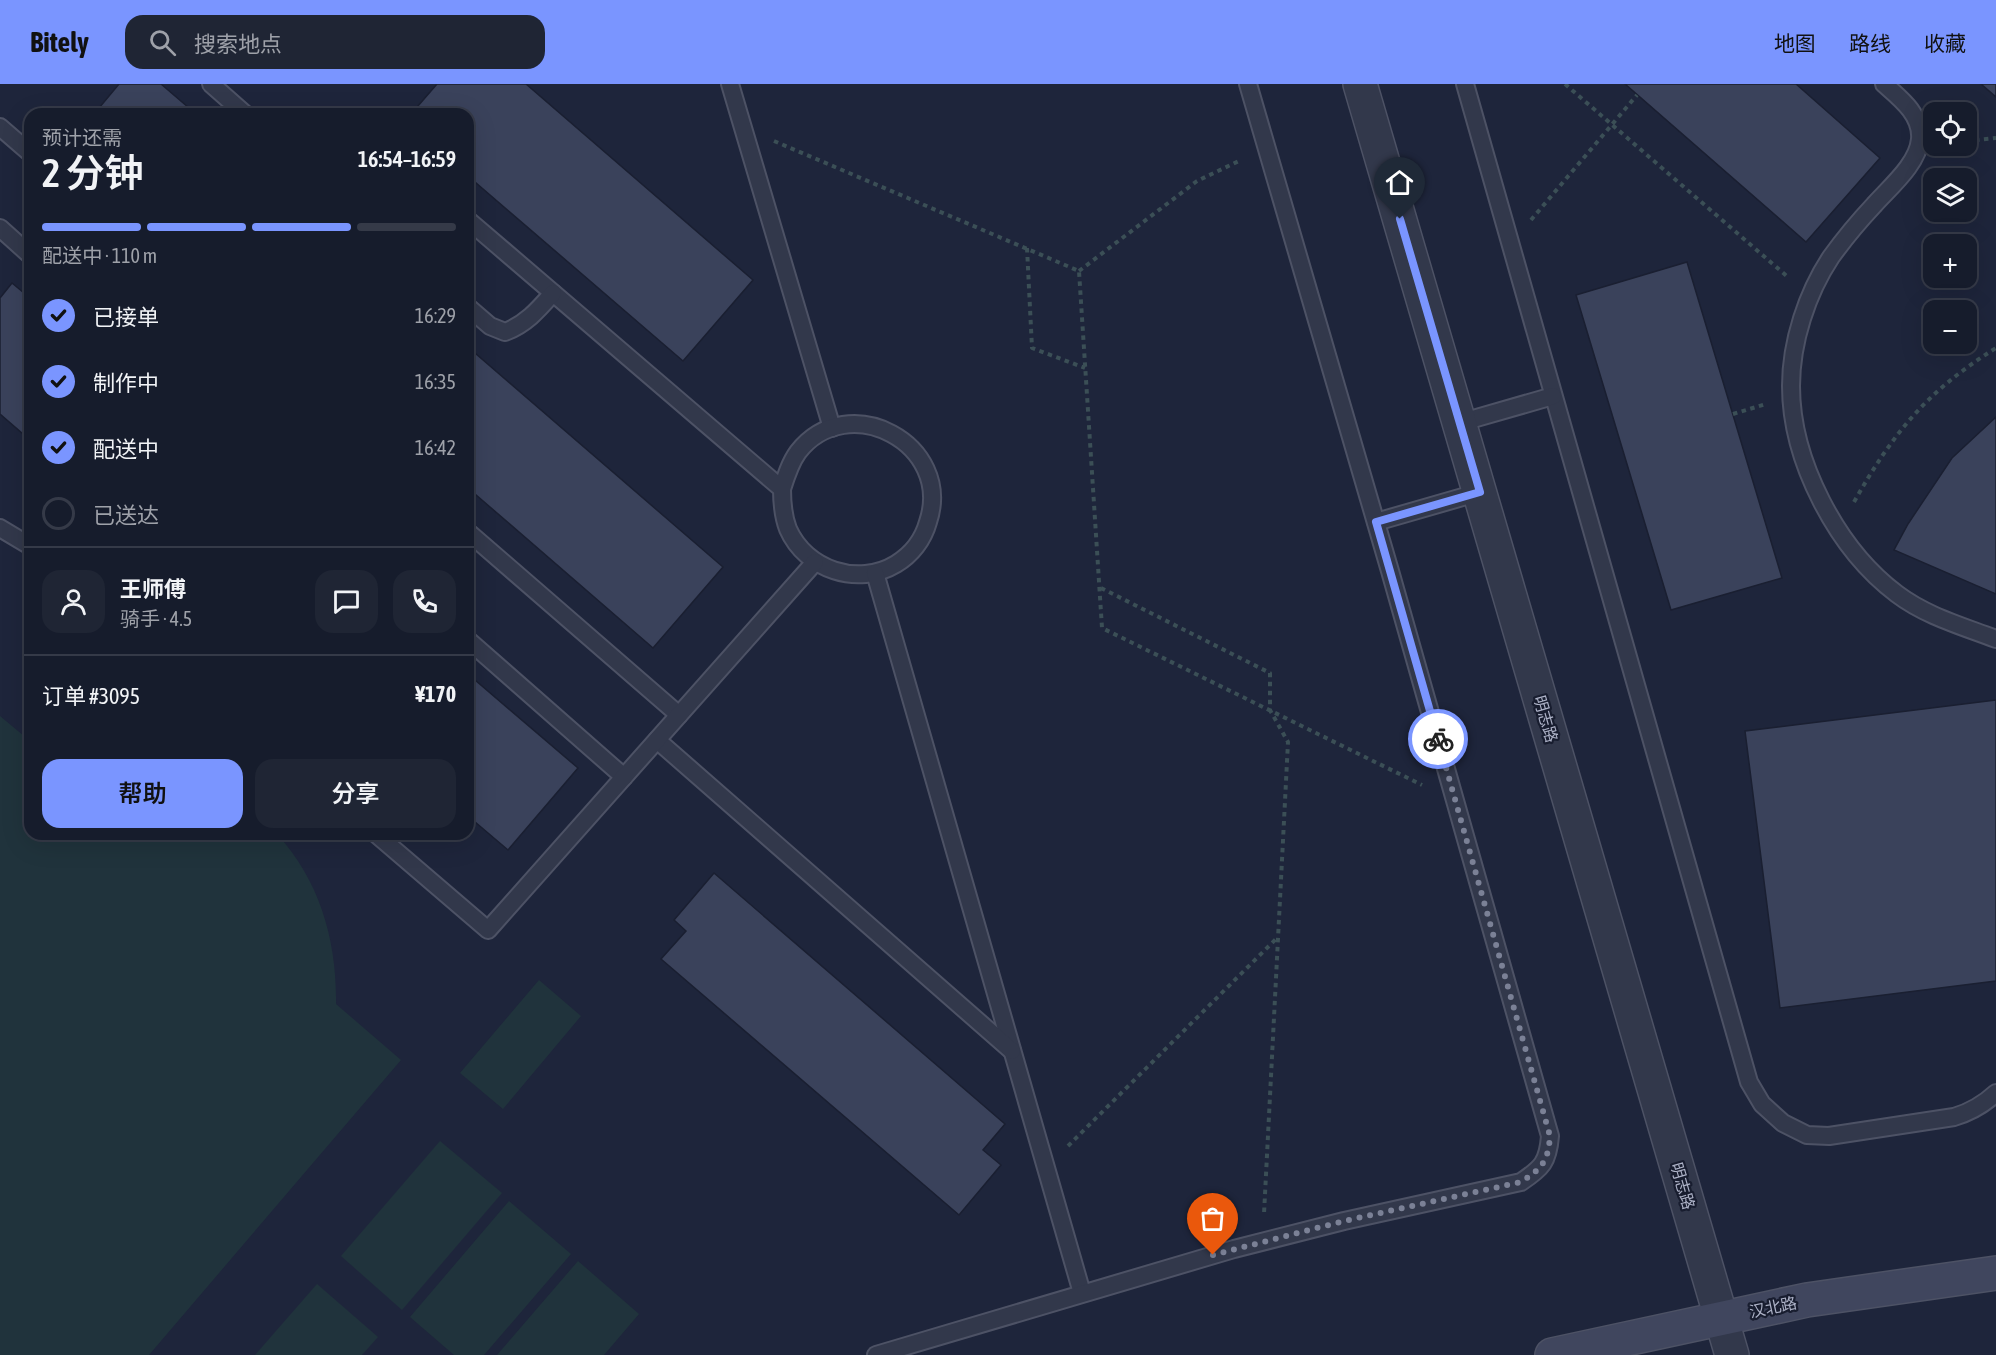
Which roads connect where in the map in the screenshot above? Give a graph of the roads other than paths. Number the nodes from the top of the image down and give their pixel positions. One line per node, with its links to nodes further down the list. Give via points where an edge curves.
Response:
1 (211, 84): 7 (lane)
2 (730, 84): 17 (lane)
3 (1248, 84): 20 (lane)
4 (1360, 84): 16 (street, 明志路)
5 (1465, 84): 15 (lane)
6 (1884, 84): 26 (lane, via 1905,102 1917,121 1920,139 1912,162 1850,232 1810,296 1796,343 1791,386 1797,436 1811,478 1838,529 1859,558 1897,594 1934,615)
7 (238, 108)
8 (2, 132): 9 (lane)
9 (24, 148)
10 (474, 225): 13 (lane)
11 (0, 228): 12 (lane)
12 (24, 250)
13 (553, 293): 14 (lane, via 520,327 505,333); 18 (lane)
14 (474, 313)
15 (1553, 396): 16 (lane); 33 (lane, via 1749,1082 1762,1104 1783,1123 1807,1135 1829,1136 1954,1117 1977,1108)
16 (1459, 423): 19 (street, 明志路)
17 (832, 428): 18 (lane, via 799,451); 25 (lane, via 854,424 897,435 914,450 933,489 925,533 913,551 896,565)
18 (782, 489): 24 (lane, via 788,530)
19 (1480, 492): 20 (lane); 36 (street, 明志路)
20 (1376, 522): 35 (lane, via 1550,1136 1549,1155 1538,1170 1521,1182 1263,1241)
21 (0, 528): 23 (lane)
22 (474, 537): 28 (lane)
23 (24, 542)
24 (815, 562): 25 (lane, via 854,575); 28 (lane)
25 (875, 573): 32 (lane)
26 (1996, 639)
27 (474, 645): 30 (lane)
28 (679, 715): 29 (lane)
29 (657, 740): 30 (lane); 32 (lane)
30 (624, 777): 31 (lane, via 488,930)
31 (383, 840)
32 (1012, 1051): 35 (lane)
33 (1996, 1093)
34 (1996, 1273): 36 (main road, 汉北路, via 1807,1300)
35 (1082, 1293): 37 (lane)
36 (1721, 1318): 38 (main road, 汉北路); 39 (street, 明志路)
37 (876, 1355)
38 (1552, 1355)
39 (1732, 1355)

